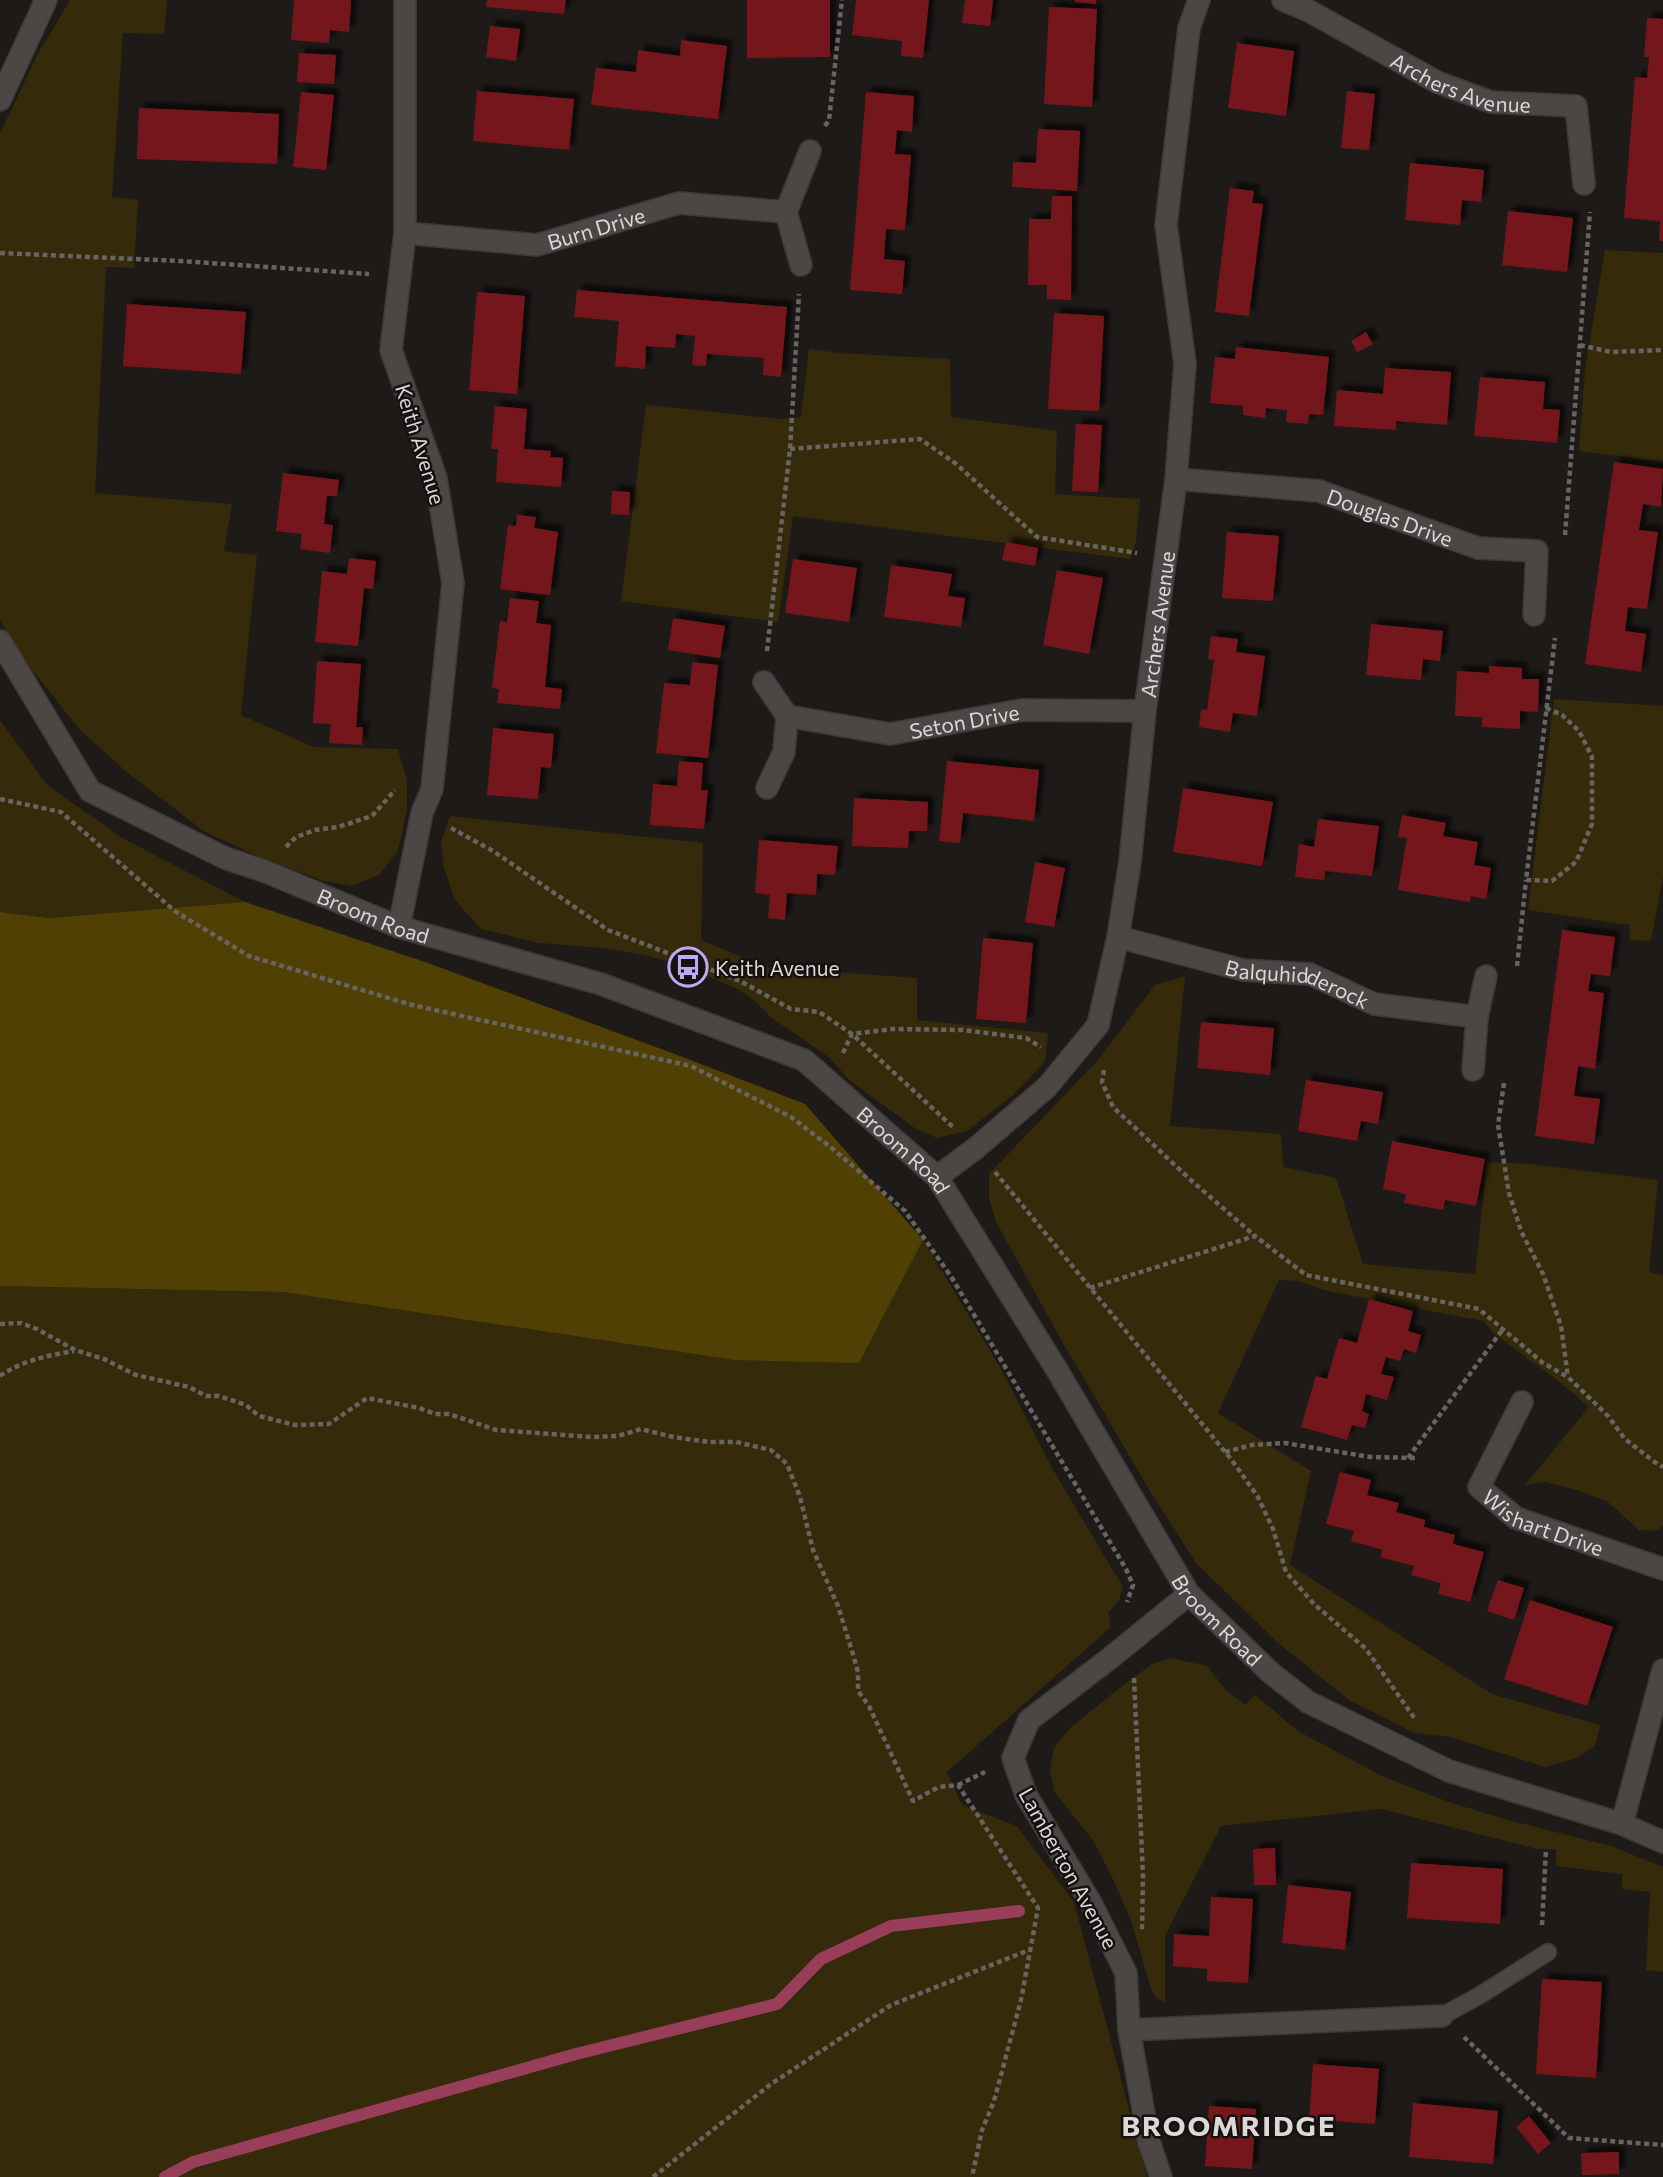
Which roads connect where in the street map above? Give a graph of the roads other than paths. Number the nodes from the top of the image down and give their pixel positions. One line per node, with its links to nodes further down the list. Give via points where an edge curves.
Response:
1 (46, 0): 5 (street)
2 (405, 0): 9 (street, Keith Avenue)
3 (1199, 0): 11 (street, Archers Avenue, via 1189,28 1166,225 1185,364)
4 (1283, 0): 7 (street, Archers Avenue, via 1437,82 1491,102 1576,106)
5 (0, 100)
6 (810, 151): 8 (street)
7 (1584, 184)
8 (786, 212): 9 (street, Burn Drive, via 680,203 537,245); 10 (street)
9 (405, 233): 18 (street, Keith Avenue, via 391,350 436,478 453,583 432,789 422,813)
10 (801, 265)
11 (1176, 480): 12 (street, Douglas Drive, via 1319,491 1478,548 1538,551); 15 (street, Archers Avenue)
12 (1534, 615)
13 (0, 641): 18 (street, Broom Road, via 90,791 225,858)
14 (764, 682): 16 (street)
15 (1145, 711): 16 (street, Seton Drive, via 1022,710 890,734); 19 (street, Archers Avenue)
16 (787, 716): 17 (street, via 784,752)
17 (767, 788)
18 (399, 927): 23 (street, Broom Road, via 601,984 804,1060)
19 (1118, 937): 21 (street, Balquhidderock, via 1243,970 1310,974 1374,1004); 23 (street, Archers Avenue, via 1098,1025 1047,1087)
20 (1486, 976): 21 (street)
21 (1477, 1017): 22 (street)
22 (1474, 1070)
23 (937, 1177): 26 (street, Broom Road)
24 (1522, 1402): 25 (street, Wishart Drive, via 1479,1486 1516,1518)
25 (1663, 1569)
26 (1189, 1594): 28 (street, Broom Road, via 1308,1702 1449,1771); 32 (street, Lamberton Avenue, via 1029,1720 1013,1758 1026,1795 1092,1905 1126,1973)
27 (1663, 1670): 28 (street)
28 (1622, 1824): 29 (street, Broom Road)
29 (1663, 1842)
30 (1544, 1954): 31 (lane)
31 (1442, 2015): 32 (street)
32 (1129, 2030): 33 (street, Lamberton Avenue, via 1149,2142)
33 (1161, 2177)

